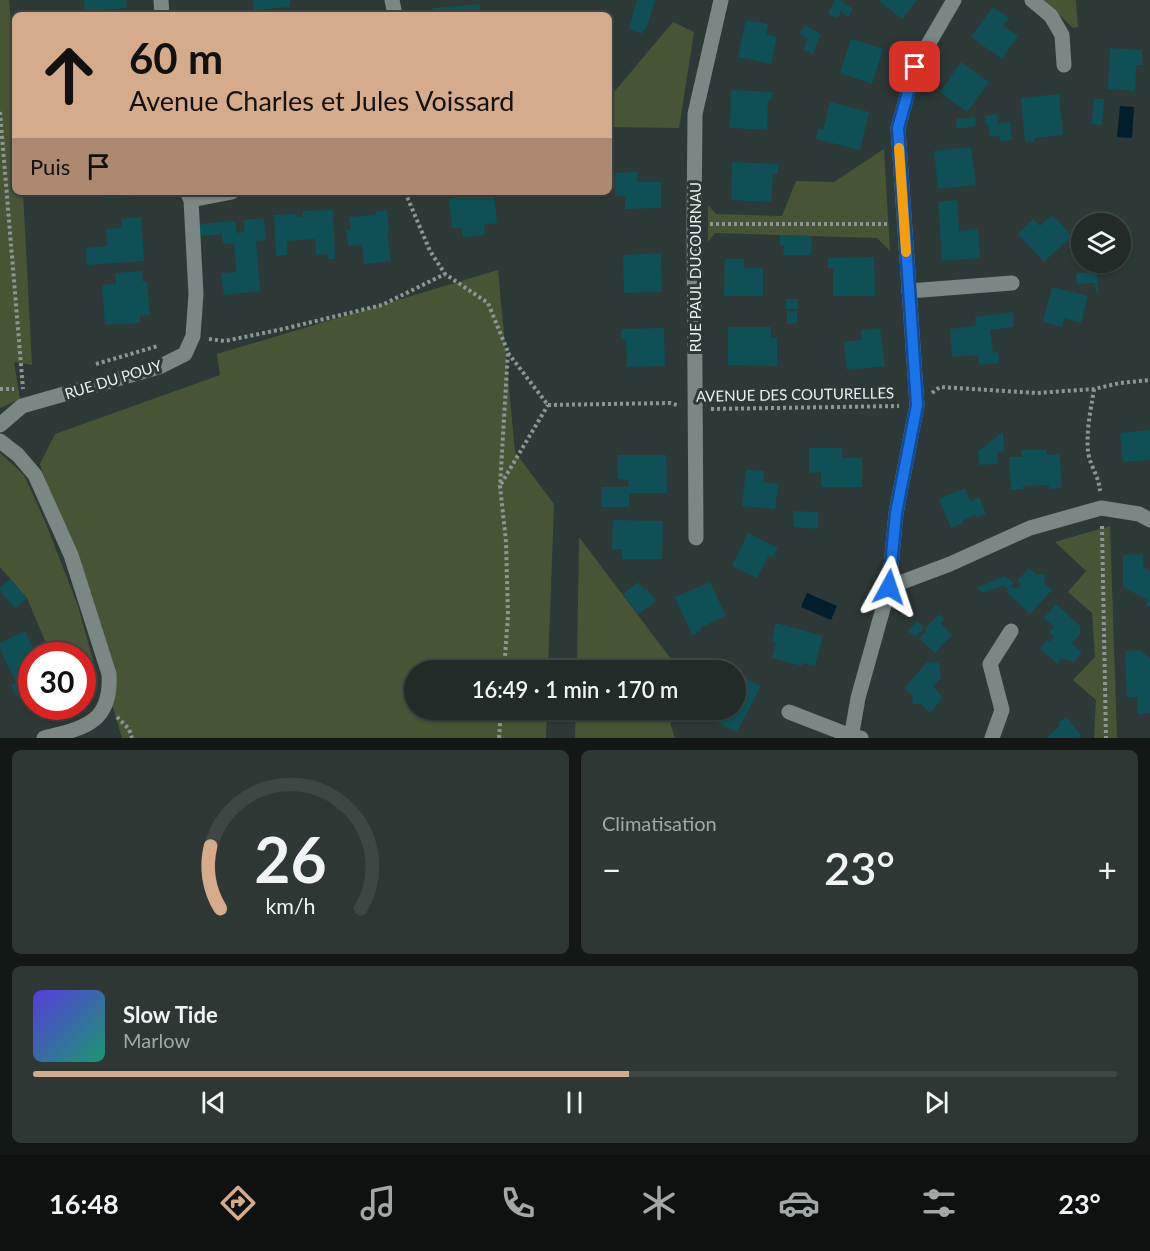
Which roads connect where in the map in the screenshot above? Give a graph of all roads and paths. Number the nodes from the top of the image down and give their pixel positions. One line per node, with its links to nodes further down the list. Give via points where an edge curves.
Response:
1 (721, 0): 8 (street, RUE PAUL DUCOURNAU, via 695,114)
2 (954, 0): 9 (street, via 915,67 898,128)
3 (1032, 0): 4 (street, via 1051,16 1062,35)
4 (1064, 65)
5 (0, 112): 16 (path, via 23,389)
6 (406, 195): 10 (path, via 430,251)
7 (189, 196): 13 (street, via 196,294)
8 (694, 224): 9 (path); 20 (street, RUE PAUL DUCOURNAU)
9 (904, 224): 12 (street)
10 (445, 273): 13 (path, via 382,305 225,341); 14 (path, via 488,303)
11 (1011, 283): 12 (street)
12 (909, 291): 19 (street)
13 (193, 336): 21 (street, RUE DU POUY, via 185,354 159,367 22,406)
14 (508, 352): 18 (path); 23 (path)
15 (1150, 380): 17 (path)
16 (0, 389)
17 (1094, 389): 19 (path, via 1037,393 940,387); 24 (path, via 1088,453 1100,482)
18 (548, 405): 20 (path, AVENUE DES COUTURELLES, via 670,403); 23 (path)
19 (917, 405): 20 (path, AVENUE DES COUTURELLES); 27 (street, via 896,513)
20 (695, 409): 26 (street, RUE PAUL DUCOURNAU)
21 (0, 425)
22 (0, 441): 30 (street, via 35,475 71,555 109,674)
23 (500, 486): 29 (path, via 508,615)
24 (1101, 508): 25 (street, via 1139,514); 27 (street, via 1030,528); 38 (path)
25 (1150, 520)
26 (696, 538)
27 (889, 587): 33 (street, via 858,698)
28 (1011, 631): 37 (street, via 990,664 1002,710)
29 (505, 660)
30 (106, 706): 34 (street, via 84,727); 35 (path, via 129,729)
31 (789, 712): 33 (street)
32 (500, 720): 36 (path)
33 (854, 737)
34 (44, 738)
35 (132, 738)
36 (499, 738)
37 (992, 738)
38 (1106, 738)

